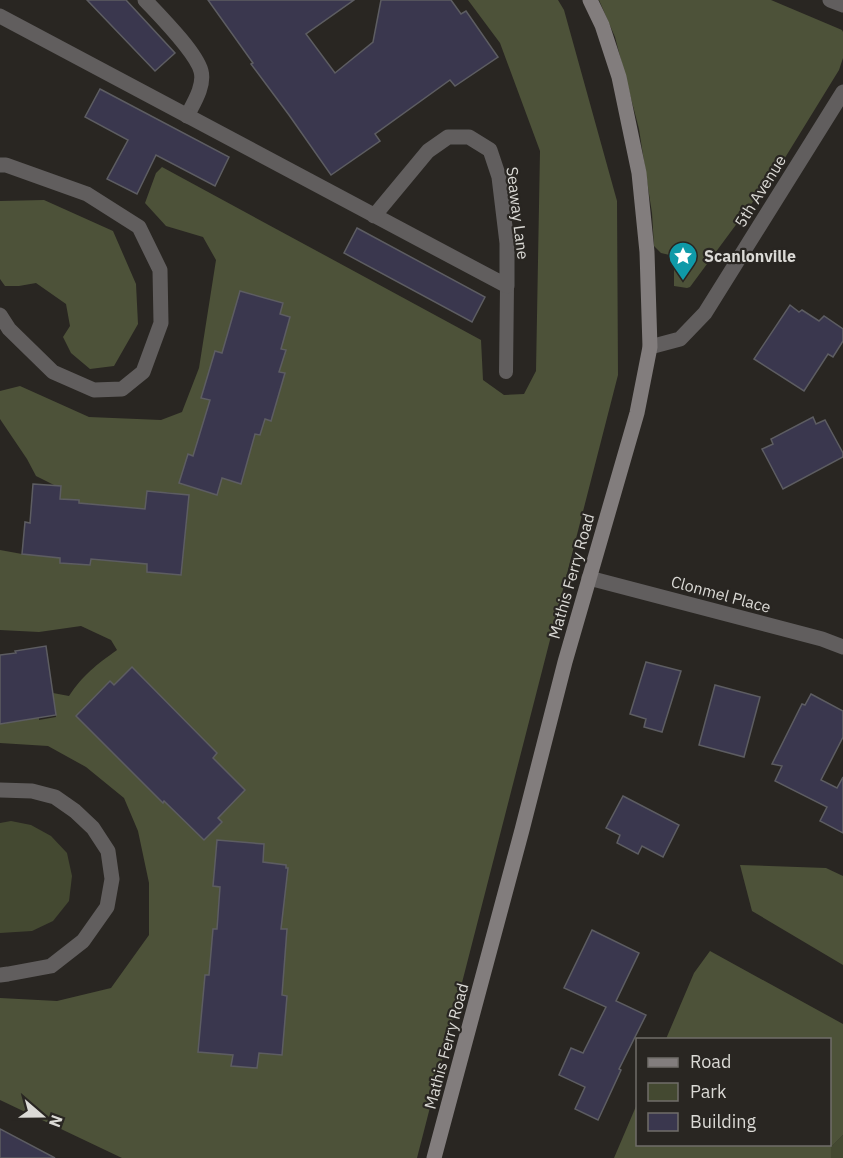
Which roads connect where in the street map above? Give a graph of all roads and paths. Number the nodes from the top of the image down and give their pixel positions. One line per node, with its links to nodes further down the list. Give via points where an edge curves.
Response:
1 (145, 0): 7 (street, via 191,52 202,72)
2 (590, 0): 12 (main road, Mathis Ferry Road, via 619,76 639,173 648,252)
3 (830, 0): 4 (street)
4 (843, 5)
5 (0, 16): 7 (street)
6 (843, 92): 12 (street, 5th Avenue, via 705,313 680,339)
7 (187, 116): 9 (street)
8 (0, 165): 11 (street, via 87,194 139,227 160,270 161,323 143,372 122,389 94,390 53,372)
9 (374, 216): 10 (street); 10 (street, Seaway Lane, via 428,151 448,137 469,137 490,150 499,177 507,243)
10 (507, 286): 13 (lane)
11 (0, 315)
12 (650, 346): 14 (main road, Mathis Ferry Road, via 636,412)
13 (506, 372)
14 (589, 578): 15 (street, Clonmel Place); 18 (main road, Mathis Ferry Road)
15 (843, 646)
16 (0, 790): 17 (street, via 32,791 55,797 75,811 93,828 108,851 112,879 107,907 83,941 51,966)
17 (0, 975)
18 (434, 1158)

